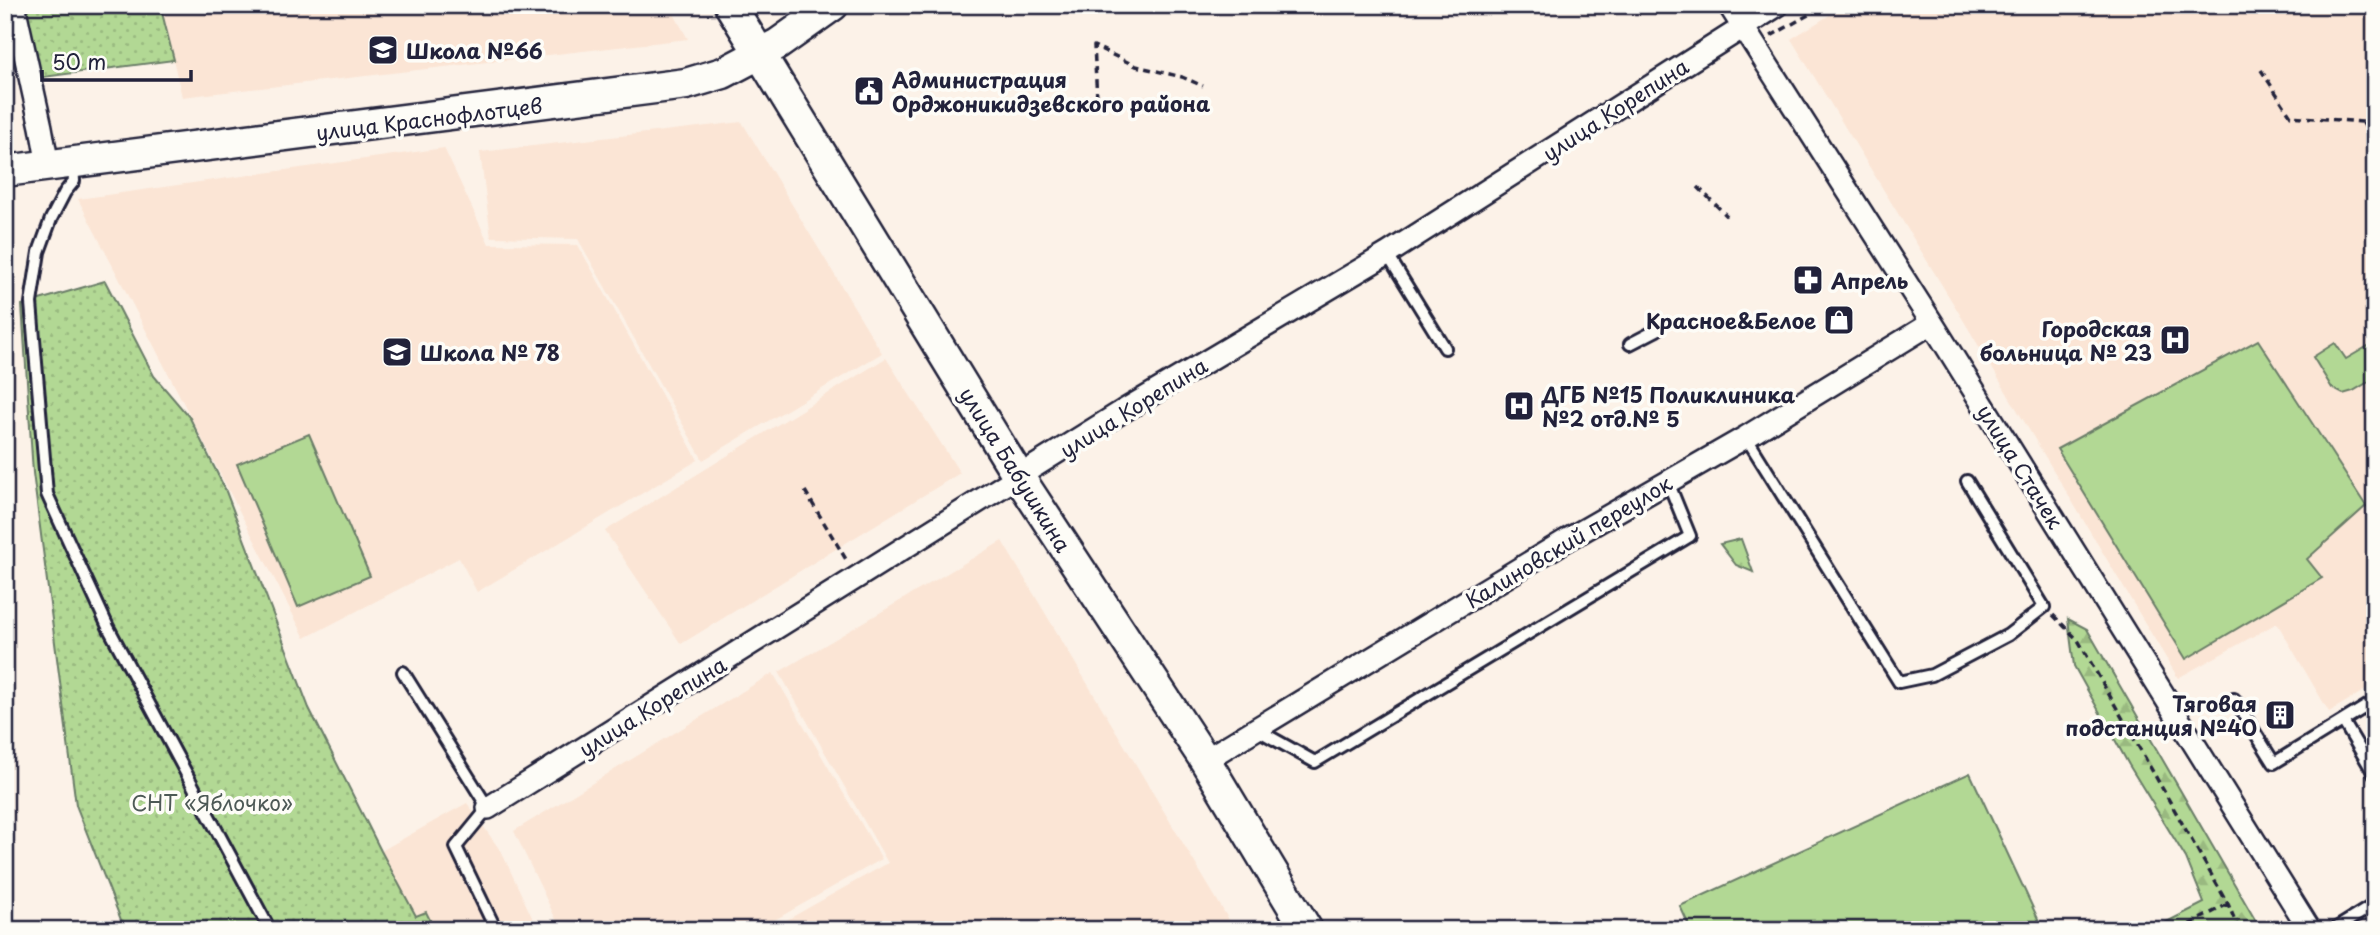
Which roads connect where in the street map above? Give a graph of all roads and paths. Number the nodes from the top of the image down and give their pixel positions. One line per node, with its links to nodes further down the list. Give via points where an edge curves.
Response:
1 (14, 5): 16 (street, via 41,127)
2 (730, 5): 9 (street, улица Бабушкина)
3 (834, 5): 9 (street, улица Краснофлотцев)
4 (1729, 5): 7 (street, улица Стачек)
5 (1778, 5): 7 (street, улица Корепина)
6 (1826, 5): 8 (path)
7 (1743, 27): 8 (street, улица Стачек); 20 (street, улица Корепина)
8 (1756, 45): 21 (street, улица Стачек)
9 (761, 53): 16 (street, улица Краснофлотцев, via 723,74 686,84); 26 (street, улица Бабушкина)
10 (2261, 70): 13 (path, via 2291,116)
11 (1203, 86): 12 (path, via 1136,66 1094,46)
12 (1097, 98)
13 (2362, 122): 14 (path); 15 (path)
14 (2375, 125)
15 (2375, 143)
16 (60, 164): 17 (street, улица Краснофлотцев); 42 (lane, via 74,181 51,219 39,252 31,303 47,494 108,628)
17 (5, 171)
18 (1698, 187): 19 (path)
19 (1727, 216)
20 (1387, 254): 24 (lane); 26 (street, улица Корепина)
21 (1932, 323): 25 (street, Калиновский переулок); 47 (street, улица Стачек)
22 (1657, 330): 23 (lane)
23 (1630, 344)
24 (1445, 348)
25 (1746, 437): 28 (street, Калиновский переулок); 31 (lane, via 1899,682 1933,675 2008,635)
26 (1019, 477): 37 (street, улица Бабушкина); 39 (street, улица Корепина)
27 (1967, 481): 31 (lane)
28 (1668, 482): 36 (street, Калиновский переулок); 36 (lane, via 1690,536 1315,762)
29 (805, 491): 30 (path)
30 (847, 562)
31 (2044, 607): 40 (path, via 2078,640)
32 (403, 672): 39 (lane)
33 (2234, 699): 35 (lane, via 2274,763)
34 (2375, 701): 35 (lane)
35 (2343, 721): 38 (lane)
36 (1256, 729): 37 (street, Калиновский переулок)
37 (1205, 760): 44 (street, улица Бабушкина)
38 (2375, 775)
39 (488, 808): 43 (lane, via 456,847)
40 (2228, 904): 45 (path); 46 (path)
41 (2375, 904): 48 (lane)
42 (270, 930)
43 (496, 930)
44 (1307, 930)
45 (2179, 930)
46 (2239, 930)
47 (2310, 930)
48 (2333, 930)

